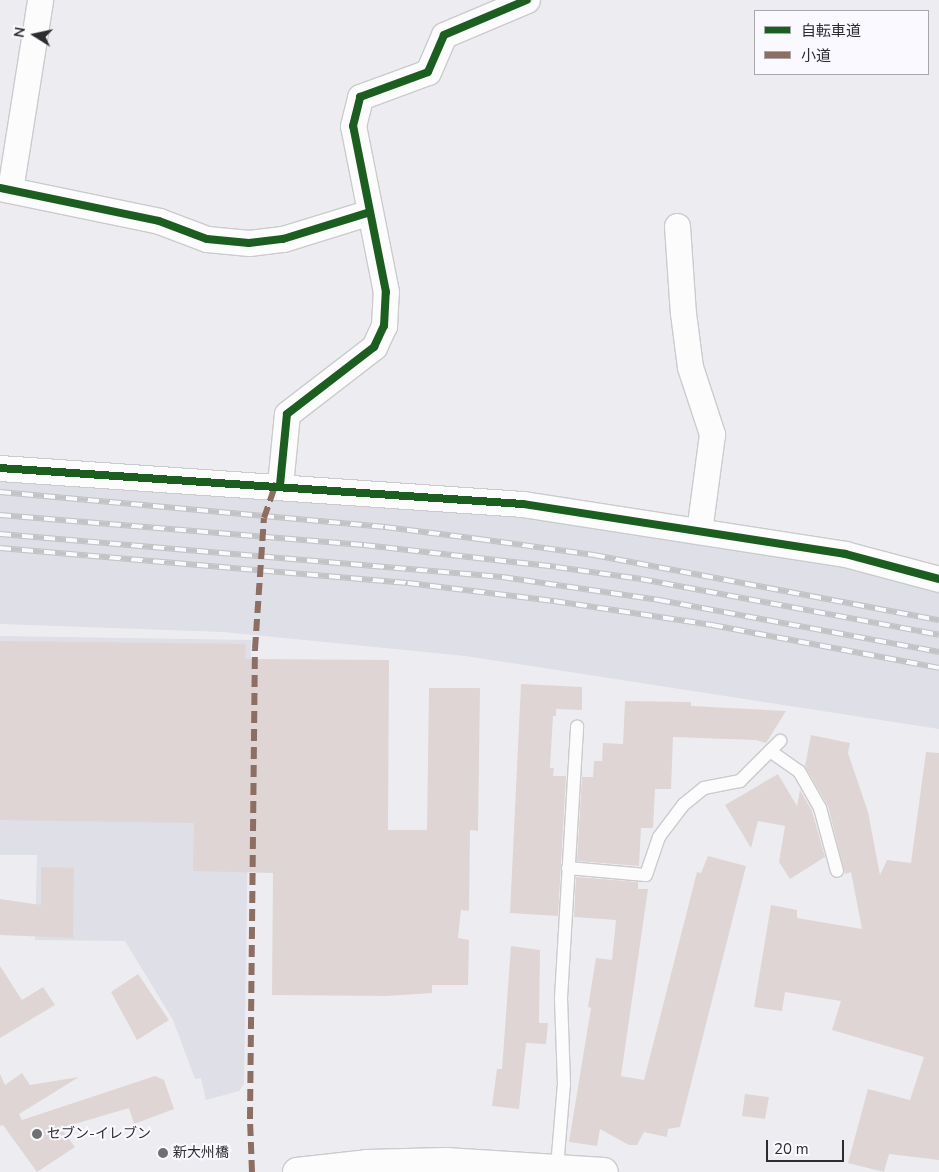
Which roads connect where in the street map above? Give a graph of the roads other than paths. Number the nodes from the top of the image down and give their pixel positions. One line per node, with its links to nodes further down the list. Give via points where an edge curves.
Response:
1 (40, 0): 3 (street)
2 (527, 0): 4 (street, via 444,35 428,72 360,97 354,126)
3 (5, 189): 4 (street, via 159,221 207,239 249,243 283,239)
4 (370, 212): 7 (street, via 386,292 384,326 374,347 287,414)
5 (677, 226): 8 (street, via 690,367 712,434)
6 (0, 468): 7 (street)
7 (280, 485): 8 (street, via 523,504)
8 (699, 532): 9 (street, via 845,554)
9 (939, 579)
10 (577, 726): 13 (lane)
11 (780, 741): 12 (lane)
12 (770, 751): 13 (lane, via 740,781 704,788 683,805 659,837 646,875); 14 (lane, via 799,771 820,808)
13 (568, 868): 15 (lane, via 561,998 564,1084)
14 (837, 871)
15 (557, 1167): 16 (main road, via 446,1162 367,1164); 17 (main road)
16 (297, 1172)
17 (604, 1172)

